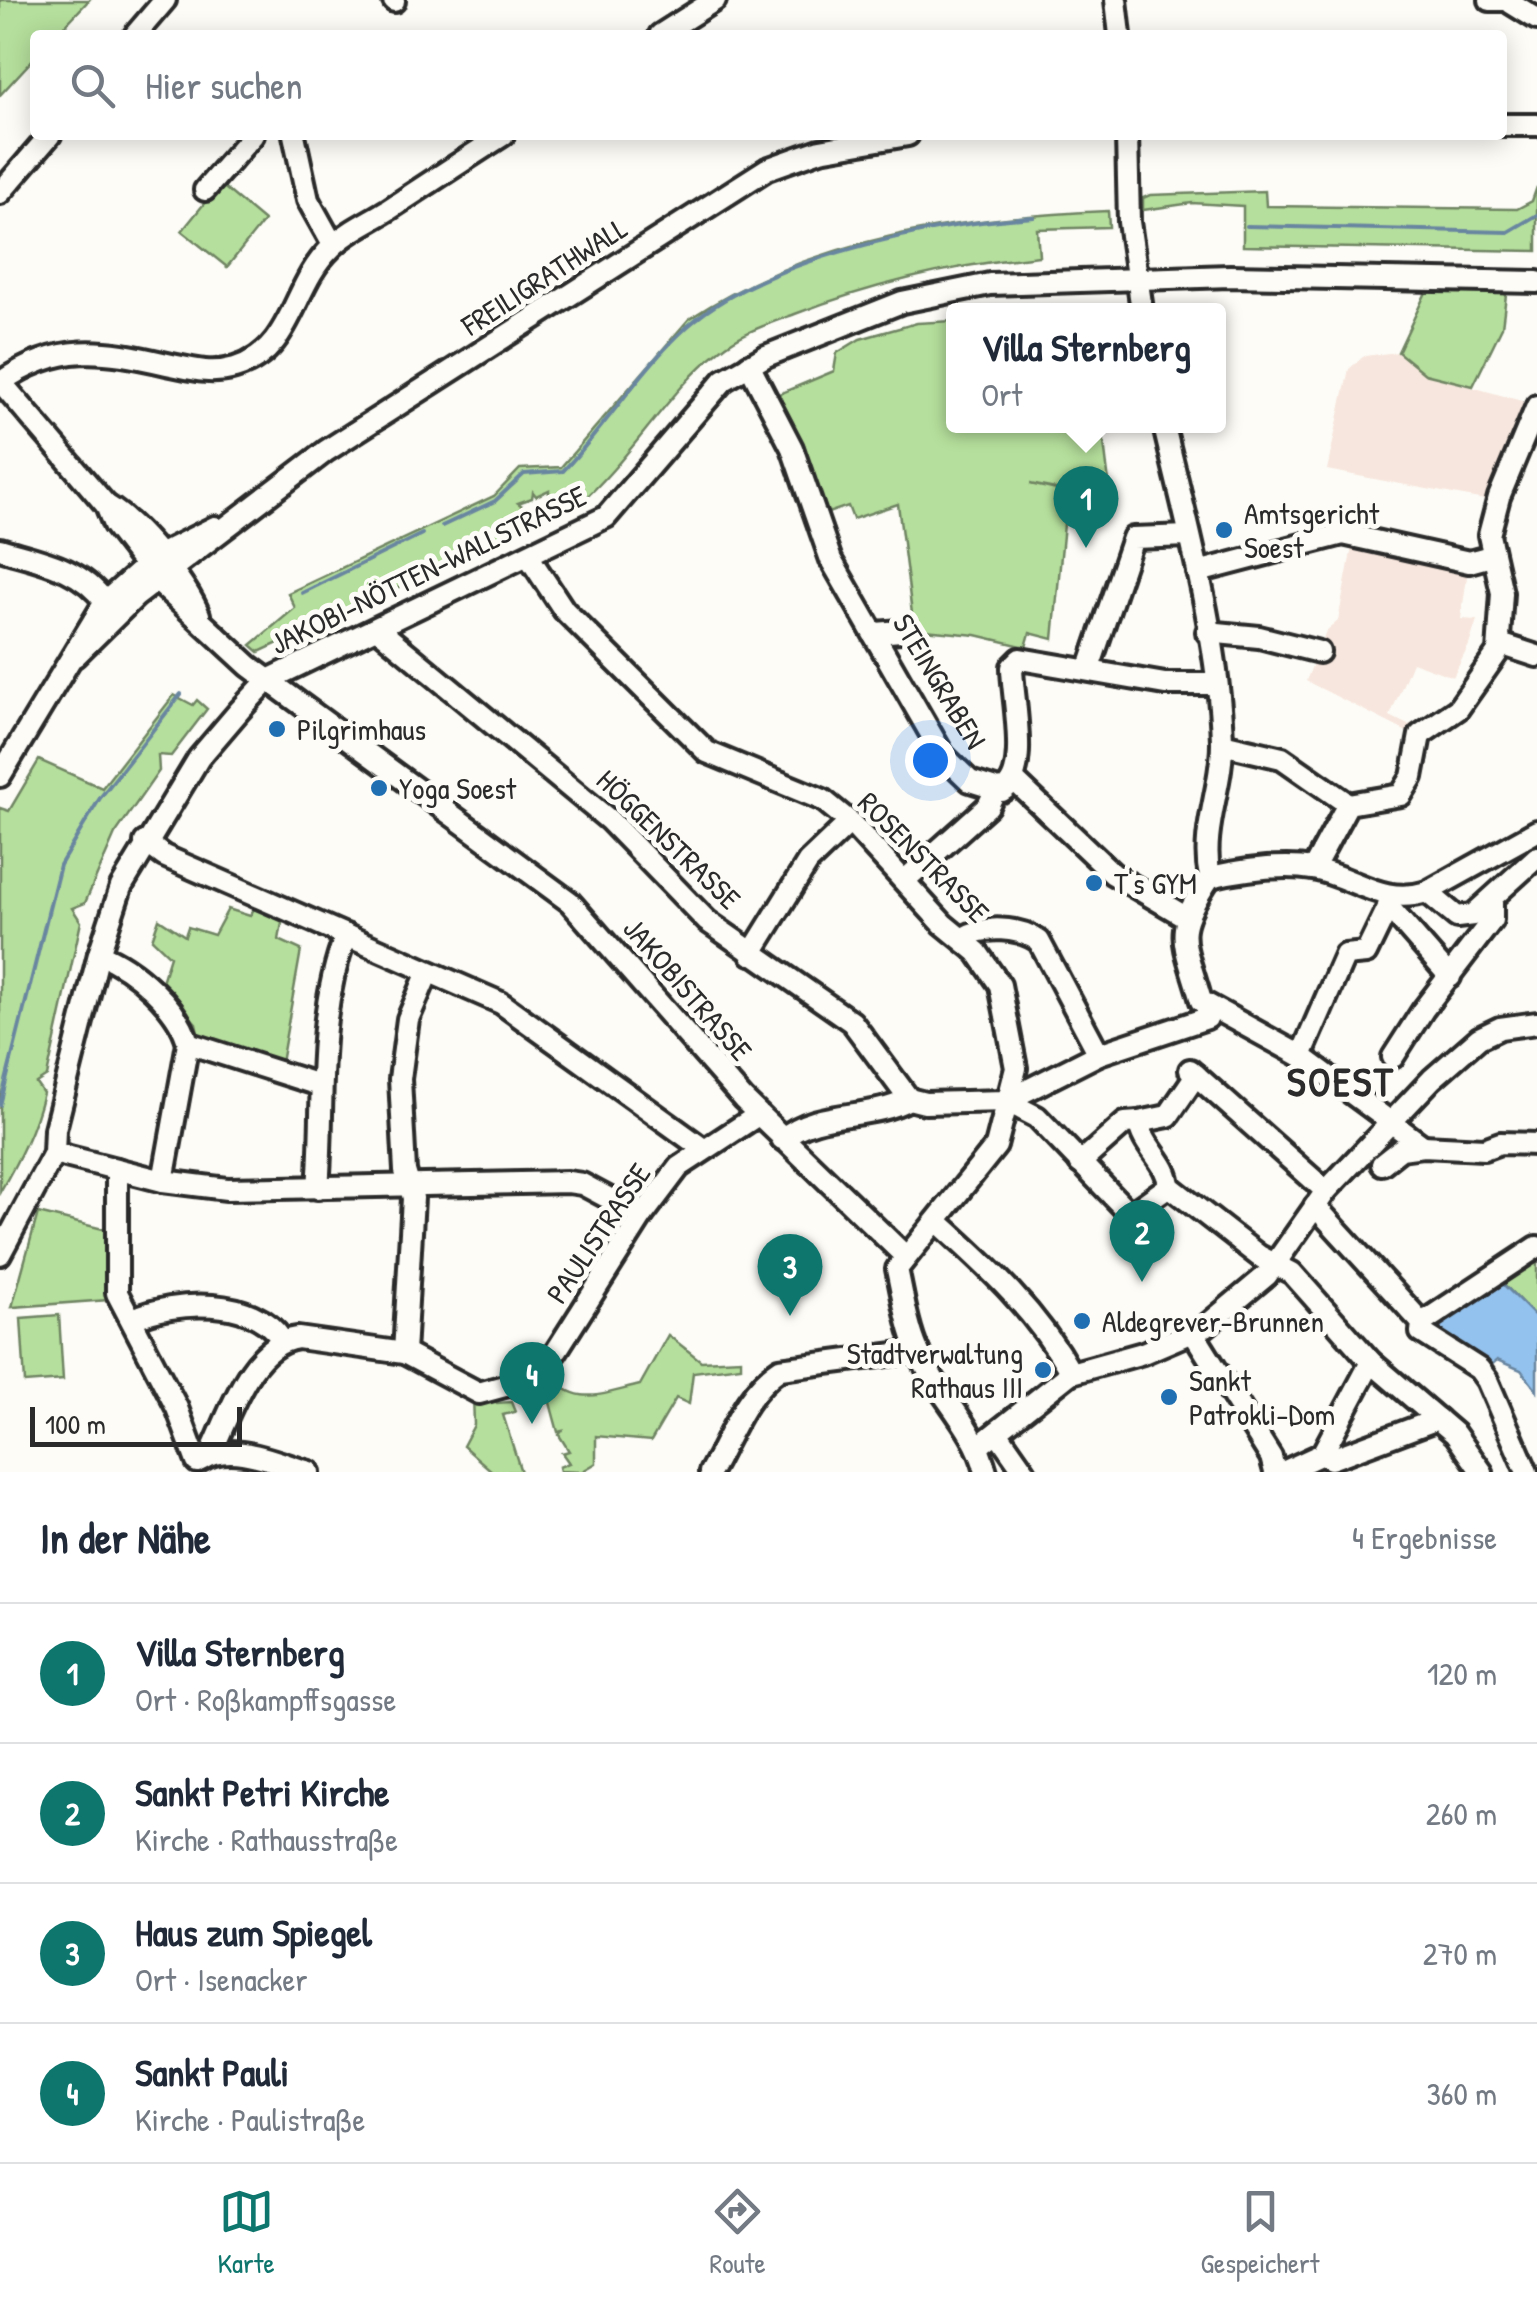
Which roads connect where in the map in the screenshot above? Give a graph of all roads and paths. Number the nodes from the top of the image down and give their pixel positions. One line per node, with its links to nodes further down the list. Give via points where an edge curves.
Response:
1 (165, 0): 7 (street)
2 (715, 0): 8 (street)
3 (1116, 0): 9 (street)
4 (1490, 0): 5 (street)
5 (1512, 2): 6 (street)
6 (1537, 19)
7 (139, 30)
8 (668, 30)
9 (1119, 30)
10 (1507, 124): 11 (street)
11 (1537, 125)
12 (46, 140): 19 (street)
13 (249, 140): 18 (street)
14 (295, 140): 20 (street, via 308,200)
15 (495, 140): 20 (street)
16 (879, 140): 28 (street, FREILIGRATHWALL, via 820,150 767,169 326,451)
17 (1127, 140): 21 (street)
18 (204, 190)
19 (0, 193)
20 (333, 245): 25 (street, via 306,275 289,324 265,354 234,368 204,372 106,350 60,353)
21 (1134, 281): 22 (street, JAKOBI-NÖTTEN-WALLSTRASSE, via 1230,276); 23 (street); 24 (street, JAKOBI-NÖTTEN-WALLSTRASSE, via 990,284 902,302)
22 (1537, 282)
23 (1140, 303)
24 (749, 365): 32 (street, JAKOBI-NÖTTEN-WALLSTRASSE, via 724,380 606,517); 40 (street, STEINGRABEN, via 792,448 831,560)
25 (0, 382): 33 (street, JAKOBISTRASSE, via 106,505 114,525)
26 (1537, 406): 31 (street, via 1498,497)
27 (1166, 433): 29 (street)
28 (235, 519): 33 (street, FREILIGRATHWALL); 35 (street, FREILIGRATHWALL)
29 (1190, 536): 34 (street); 45 (street, via 1133,538)
30 (0, 548): 36 (street, via 72,571)
31 (1490, 556): 34 (street, via 1470,562 1343,534); 41 (street, via 1502,593)
32 (529, 557): 37 (street, JAKOBI-NÖTTEN-WALLSTRASSE); 52 (street, ROSENSTRASSE, via 564,610 706,752 823,800)
33 (151, 561): 35 (street, JAKOBISTRASSE); 36 (street, FREILIGRATHWALL)
34 (1198, 572): 39 (street)
35 (165, 578): 43 (street, FREILIGRATHWALL); 46 (street, JAKOBISTRASSE)
36 (105, 602): 43 (street, FREILIGRATHWALL)
37 (378, 629): 46 (street, JAKOBI-NÖTTEN-WALLSTRASSE); 66 (street, HÖGGENSTRASSE, via 609,820 707,921)
38 (901, 631): 40 (street)
39 (1207, 632): 42 (street); 47 (street)
40 (876, 633): 50 (street, STEINGRABEN, via 942,755 970,781)
41 (1500, 644): 44 (street); 51 (street, via 1458,708 1420,736 1412,777 1401,794)
42 (1319, 652)
43 (75, 656): 49 (street)
44 (1537, 656)
45 (1089, 668): 47 (street, via 1165,684); 50 (street, via 1020,658 1012,667 1018,742)
46 (268, 680): 54 (street, via 199,758); 78 (street, JAKOBISTRASSE, via 570,902)
47 (1216, 684): 48 (street)
48 (1222, 744): 51 (street, via 1282,758); 57 (street, via 1206,857)
49 (0, 776)
50 (1004, 785): 58 (street); 62 (street, STEINGRABEN, via 1113,874)
51 (1348, 804): 56 (street)
52 (850, 822): 58 (street, ROSENSTRASSE); 66 (street, via 808,862)
53 (1537, 831): 59 (street)
54 (145, 842): 63 (street); 65 (street)
55 (1537, 857): 61 (street)
56 (1313, 869): 57 (street); 60 (street)
57 (1210, 877): 62 (street)
58 (905, 880): 64 (street, ROSENSTRASSE)
59 (1427, 892): 60 (street); 61 (street, via 1457,917 1473,915)
60 (1386, 899): 68 (street); 73 (street, via 1366,953 1344,955)
61 (1492, 900): 68 (street, via 1492,920)
62 (1184, 916): 69 (street, via 1188,955)
63 (346, 935): 67 (street); 75 (street, via 327,1006)
64 (963, 938): 72 (street, via 1004,930 1039,941); 77 (street, ROSENSTRASSE, via 990,969 1004,1000 1016,1068)
65 (98, 954): 71 (street, via 169,1006); 85 (street)
66 (750, 954): 76 (street, HÖGGENSTRASSE, via 852,1022)
67 (428, 972): 84 (street, via 502,1003); 90 (street, via 408,1019 400,1079)
68 (1450, 977): 74 (street)
69 (1207, 1006): 72 (street, via 1207,1018); 73 (street)
70 (1537, 1023): 80 (street, via 1479,1038)
71 (188, 1043): 75 (street); 89 (street)
72 (1099, 1054): 77 (street)
73 (1300, 1056): 80 (street)
74 (1393, 1057)
75 (319, 1085): 92 (street)
76 (909, 1099): 77 (street); 81 (street, via 893,1108 808,1122)
77 (1006, 1100): 87 (street, via 1037,1117); 95 (street, ROSENSTRASSE, via 996,1146)
78 (758, 1115): 81 (street, JAKOBISTRASSE); 84 (street, PAULISTRASSE)
79 (1139, 1122): 87 (street, via 1125,1123); 91 (street); 93 (street, via 1168,1116 1193,1073)
80 (1390, 1122): 83 (street); 86 (street)
81 (782, 1139): 98 (street, JAKOBISTRASSE)
82 (1537, 1144): 83 (street)
83 (1423, 1146): 86 (street)
84 (702, 1148): 94 (street, PAULISTRASSE)
85 (54, 1152): 88 (street); 97 (street)
86 (1375, 1157): 93 (street)
87 (1080, 1163): 91 (street, via 1130,1214)
88 (117, 1169): 89 (street); 100 (street, via 118,1293)
89 (163, 1181): 92 (street, via 226,1189)
90 (410, 1185): 92 (street); 94 (street, via 568,1182); 105 (street)
91 (1169, 1186): 99 (street)
92 (318, 1188)
93 (1320, 1199): 99 (street); 101 (street)
94 (642, 1216): 105 (street, PAULISTRASSE, via 555,1353 512,1384 479,1393)
95 (938, 1222): 98 (street, ROSENSTRASSE); 107 (street, via 992,1268)
96 (1537, 1247): 101 (street)
97 (0, 1254)
98 (904, 1255): 104 (street, via 898,1268)
99 (1274, 1264): 102 (street); 106 (street, via 1292,1273)
100 (133, 1319): 103 (street, via 157,1308 208,1306 275,1329); 112 (street)
101 (1422, 1324): 120 (street, via 1421,1332 1487,1380)
102 (1194, 1334): 107 (street); 117 (street)
103 (282, 1340): 105 (street, PAULISTRASSE); 112 (street, via 254,1368)
104 (918, 1351): 110 (street); 114 (street, via 780,1369 750,1396)
105 (404, 1352)
106 (1371, 1362): 108 (street); 111 (street)
107 (1071, 1373): 109 (street)
108 (1438, 1419): 111 (street, via 1330,1458); 119 (street)
109 (998, 1432): 110 (street); 116 (street)
110 (980, 1445): 115 (street)
111 (1322, 1454): 118 (street)
112 (200, 1462): 113 (street, via 238,1452)
113 (309, 1472)
114 (710, 1472)
115 (986, 1472)
116 (1026, 1472)
117 (1274, 1472)
118 (1283, 1472)
119 (1482, 1472)
120 (1527, 1472)

